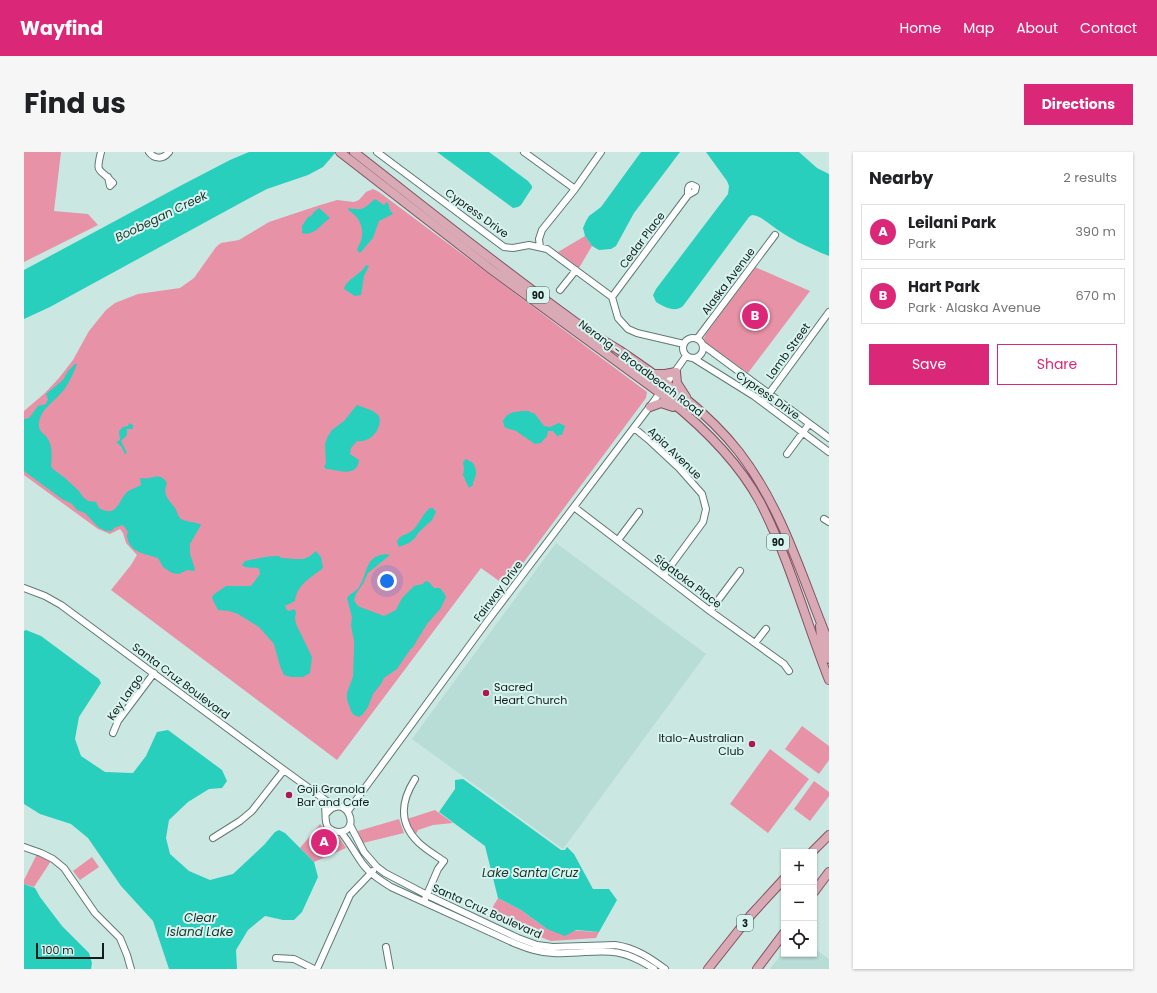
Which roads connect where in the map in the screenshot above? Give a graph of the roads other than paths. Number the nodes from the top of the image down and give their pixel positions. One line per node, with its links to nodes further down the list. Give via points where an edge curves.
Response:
1 (101, 152): 9 (street, via 99,170)
2 (148, 152): 3 (street, via 152,157 159,158)
3 (169, 152)
4 (340, 152): 25 (main road, Nerang - Broadbeach Road / 90, via 492,270)
5 (354, 152): 23 (main road, Nerang - Broadbeach Road / 90, via 555,307)
6 (377, 152): 13 (street, Cypress Drive, via 504,247)
7 (524, 152): 10 (street)
8 (601, 152): 10 (street)
9 (108, 176)
10 (575, 189): 13 (street, via 542,230)
11 (688, 195): 16 (street, Cedar Place)
12 (775, 235): 18 (street, Alaska Avenue)
13 (540, 247): 14 (street, Cypress Drive, via 547,249)
14 (576, 270): 15 (street); 16 (street, Cypress Drive)
15 (560, 290)
16 (612, 297): 19 (street, via 618,318 628,329)
17 (829, 312): 26 (street, Lamb Street)
18 (697, 339): 19 (street, via 689,339); 20 (street)
19 (684, 344): 21 (street, via 683,350)
20 (702, 345): 21 (street, via 701,354); 26 (street, Cypress Drive)
21 (690, 357): 22 (street); 28 (street, Cypress Drive)
22 (676, 372): 23 (main road); 24 (street); 27 (main road, via 677,384)
23 (651, 374): 24 (main road, Nerang - Broadbeach Road / 90)
24 (666, 385): 25 (street, Fairway Drive); 27 (main road, Nerang - Broadbeach Road / 90)
25 (660, 393): 29 (street, Fairway Drive); 30 (main road, Nerang - Broadbeach Road / 90)
26 (769, 394): 28 (street, Lamb Street); 31 (street, Cypress Drive)
27 (688, 401): 44 (main road, Nerang - Broadbeach Road / 90, via 730,442 760,483 782,524)
28 (763, 402): 33 (street, Cypress Drive)
29 (650, 407): 30 (main road, via 665,403); 32 (street, Fairway Drive)
30 (683, 411): 51 (main road, Nerang - Broadbeach Road / 90, via 721,448 759,502 775,534)
31 (809, 424): 33 (street); 34 (street, Cypress Drive)
32 (634, 428): 37 (street, Fairway Drive); 41 (street, Apia Avenue, via 679,468 702,494 706,509 703,522)
33 (803, 432): 35 (street, Cypress Drive); 36 (street)
34 (829, 438)
35 (829, 452)
36 (787, 454)
37 (574, 507): 39 (street, Sigatoka Place); 57 (street, Fairway Drive)
38 (639, 512): 39 (street)
39 (618, 540): 41 (street, Sigatoka Place)
40 (740, 571): 43 (street)
41 (664, 575): 43 (street, Sigatoka Place)
42 (24, 588): 50 (street, Santa Cruz Boulevard, via 61,605)
43 (710, 610): 46 (street, Sigatoka Place)
44 (820, 621): 47 (main road, Nerang - Broadbeach Road / 90); 48 (main road, via 820,637)
45 (766, 629): 46 (street)
46 (755, 643): 49 (street, Sigatoka Place, via 784,664)
47 (829, 643)
48 (829, 659)
49 (789, 671)
50 (154, 673): 52 (street, Key Largo, via 118,721); 53 (street, Santa Cruz Boulevard)
51 (829, 680)
52 (114, 733)
53 (284, 770): 55 (street, Santa Cruz Boulevard); 62 (street, via 252,811)
54 (415, 779): 70 (street, via 407,792 404,804 404,818 409,832 419,843 444,860)
55 (322, 798): 56 (street, Santa Cruz Boulevard); 58 (street)
56 (335, 807): 57 (street); 58 (street)
57 (348, 811): 59 (street)
58 (326, 814): 60 (street, via 329,828)
59 (350, 825): 60 (street); 65 (street, Santa Cruz Boulevard, via 364,852)
60 (341, 832): 67 (street, Santa Cruz Boulevard)
61 (829, 835): 64 (main road)
62 (212, 838)
63 (24, 847): 77 (street, via 53,859 64,868 96,913 120,938)
64 (815, 849)
65 (377, 867): 67 (street); 70 (street, Santa Cruz Boulevard)
66 (829, 872): 69 (main road)
67 (371, 873): 70 (street, Santa Cruz Boulevard, via 391,887); 78 (street, via 350,896)
68 (781, 882): 76 (main road, 3, via 750,916)
69 (817, 888)
70 (425, 898): 73 (street, Santa Cruz Boulevard, via 538,945 615,945); 74 (street, Santa Cruz Boulevard, via 514,943 534,950 552,953 607,950)
71 (781, 937): 82 (main road)
72 (386, 947): 79 (street)
73 (631, 948): 74 (street); 81 (street, Santa Cruz Boulevard)
74 (628, 955): 80 (street, Santa Cruz Boulevard)
75 (276, 958): 78 (street, via 294,959)
76 (709, 968)
77 (131, 969)
78 (316, 969)
79 (390, 969)
80 (654, 969)
81 (664, 969)
82 (757, 969)

